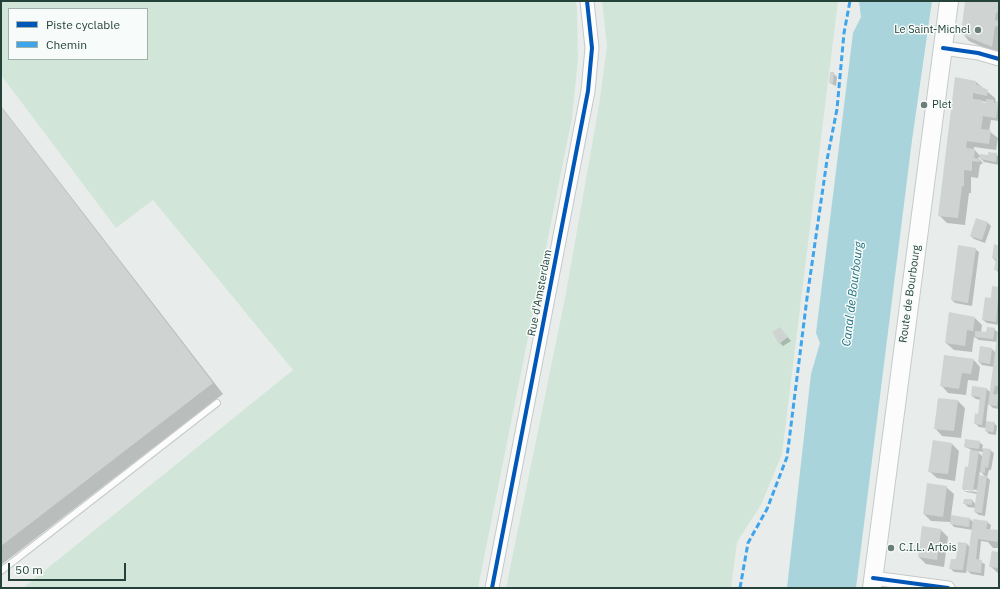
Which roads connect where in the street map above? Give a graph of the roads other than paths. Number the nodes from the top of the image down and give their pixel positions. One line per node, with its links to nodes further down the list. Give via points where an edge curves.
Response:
1 (587, 1): 8 (street, Rue d'Amsterdam, via 592,48 588,91)
2 (949, 1): 3 (main road, Route de Bourbourg)
3 (942, 48): 4 (street); 7 (main road, Route de Bourbourg)
4 (999, 59)
5 (217, 403): 6 (lane)
6 (1, 572)
7 (872, 583): 9 (street)
8 (492, 588)
9 (948, 588)

